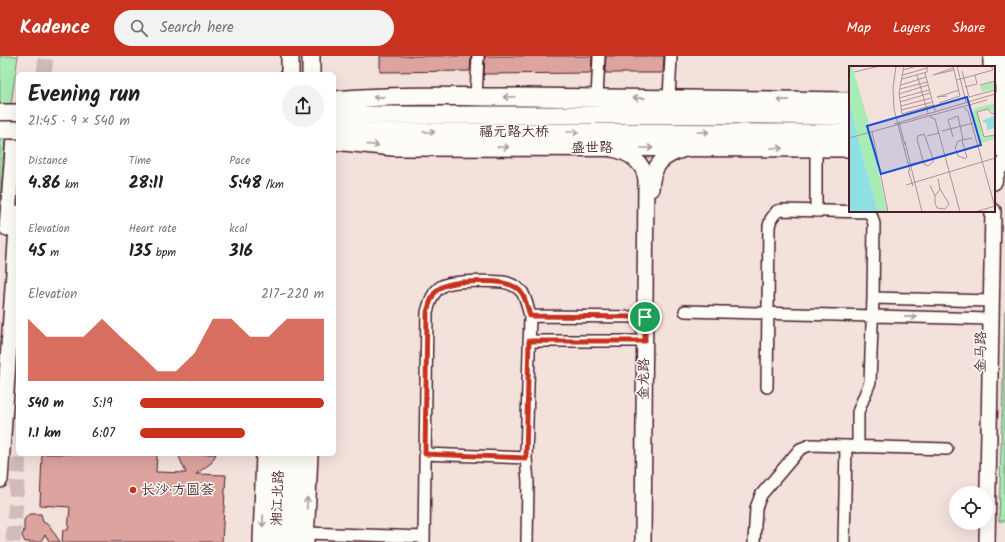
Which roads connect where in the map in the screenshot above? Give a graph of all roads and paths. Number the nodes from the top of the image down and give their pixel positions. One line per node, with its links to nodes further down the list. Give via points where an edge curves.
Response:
1 (290, 56): 7 (main road)
2 (311, 56): 8 (main road)
3 (478, 56): 9 (street)
4 (599, 56): 10 (street)
5 (671, 56): 11 (street)
6 (1002, 56): 14 (main road)
7 (290, 72)
8 (310, 72)
9 (476, 97): 10 (main road, one-way to 9); 12 (main road, one-way to 12)
10 (597, 97): 11 (main road, one-way to 10)
11 (669, 99): 13 (main road, one-way to 11)
12 (336, 100)
13 (849, 101)
14 (1002, 105): 19 (main road)
15 (849, 108): 17 (main road)
16 (336, 115): 17 (main road, 福元路大桥)
17 (766, 115): 18 (main road)
18 (849, 116)
19 (995, 116)
20 (13, 122): 48 (main road)
21 (336, 132): 22 (main road, 福元路大桥, one-way to 22)
22 (766, 133): 23 (main road); 25 (main road)
23 (849, 133)
24 (336, 141): 26 (main road, 盛世路, one-way to 26, via 393,147)
25 (849, 141)
26 (603, 148): 27 (main road, 盛世路, one-way to 27); 46 (main road, 金龙路, via 629,155 646,173)
27 (687, 148): 28 (main road, 盛世路, one-way to 28); 71 (main road, 金龙路, via 666,157 656,167 651,180)
28 (816, 148): 29 (main road, 盛世路); 34 (street)
29 (849, 148)
30 (995, 148): 31 (main road)
31 (1005, 149)
32 (1005, 161): 33 (main road)
33 (995, 179)
34 (816, 211): 35 (street); 43 (street, via 777,211 771,219)
35 (849, 211)
36 (869, 212): 40 (street, via 874,224)
37 (983, 212): 41 (main road, 金马路)
38 (993, 212): 41 (main road, 金马路)
39 (16, 243): 61 (main road)
40 (874, 298): 41 (street); 45 (street)
41 (987, 301): 47 (main road, 金马路)
42 (685, 311): 43 (street)
43 (768, 313): 45 (street); 51 (street)
44 (530, 316): 46 (street); 49 (street); 55 (street, via 523,294 517,288 503,282 461,282 444,284 438,289 427,312)
45 (872, 316): 47 (street, one-way to 47); 53 (street, via 870,382 858,412)
46 (645, 317): 50 (main road, 金龙路)
47 (986, 318): 62 (main road, 金马路); 75 (main road, 金马路)
48 (0, 328)
49 (529, 341): 50 (street); 60 (street)
50 (645, 341): 70 (main road, 金龙路)
51 (767, 387)
52 (846, 446): 53 (street); 72 (street, via 810,445 800,449 760,495); 73 (street)
53 (858, 447): 54 (street)
54 (947, 449)
55 (425, 454): 60 (street); 65 (street)
56 (265, 456): 66 (main road, one-way to 66)
57 (280, 456): 67 (main road, 湘江北路)
58 (294, 456): 68 (main road, 湘江北路)
59 (309, 456): 64 (main road, one-way to 59)
60 (526, 458): 69 (street)
61 (0, 480)
62 (979, 486)
63 (978, 530): 74 (main road)
64 (306, 538): 65 (street)
65 (424, 540)
66 (262, 542)
67 (277, 542)
68 (291, 542)
69 (527, 542)
70 (643, 542)
71 (648, 542)
72 (754, 542)
73 (844, 542)
74 (978, 542)
75 (987, 542)

